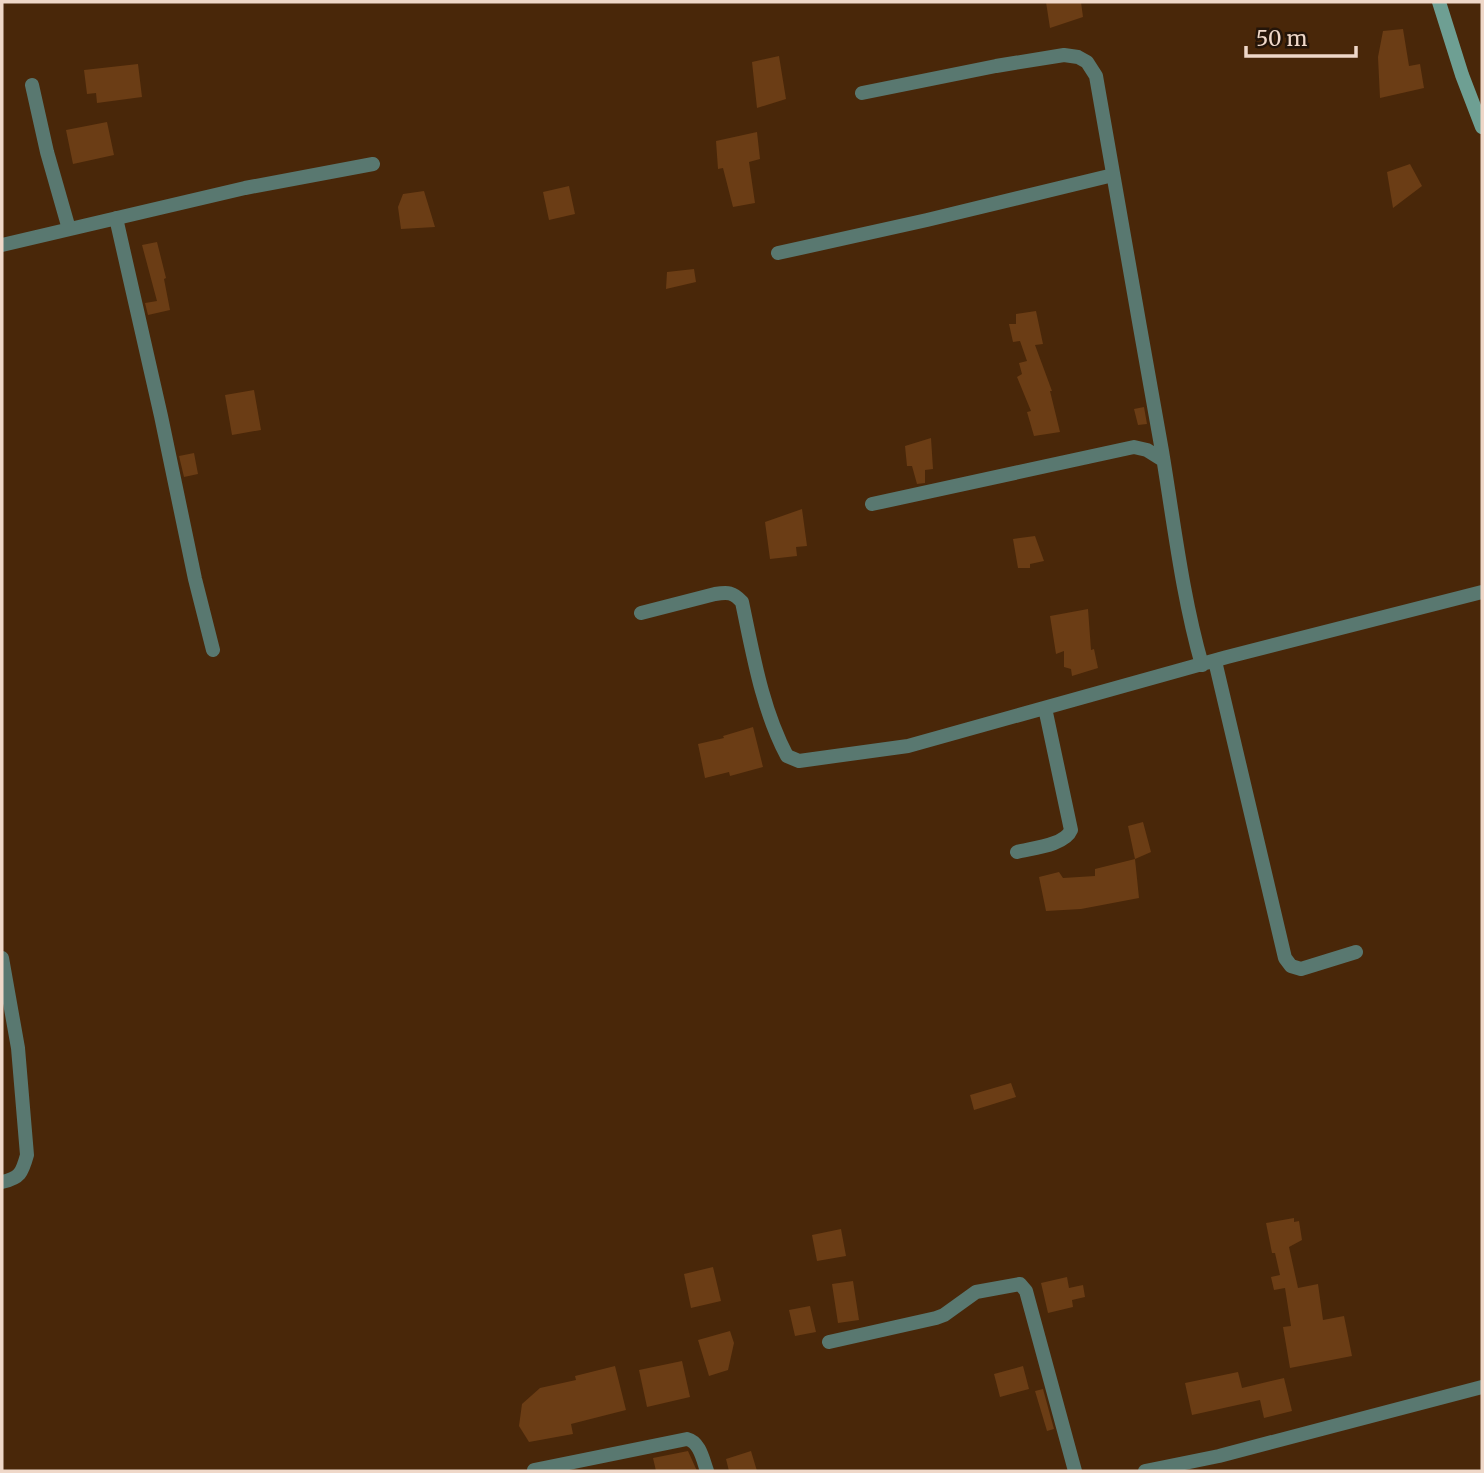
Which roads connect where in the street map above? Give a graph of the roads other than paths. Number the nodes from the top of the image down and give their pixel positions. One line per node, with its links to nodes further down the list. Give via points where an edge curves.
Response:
1 (1438, 2): 4 (main road)
2 (32, 85): 8 (street)
3 (862, 93): 6 (street, via 996,66 1064,55 1078,57 1096,76)
4 (1482, 127)
5 (373, 164): 7 (street)
6 (1113, 175): 10 (street); 11 (street)
7 (116, 218): 8 (street); 15 (street)
8 (69, 229): 9 (street)
9 (2, 244)
10 (778, 253)
11 (1163, 460): 12 (street, via 1134,446); 16 (street, via 1191,627)
12 (872, 505)
13 (1482, 592): 16 (street)
14 (641, 613): 17 (street, via 715,594 735,594 742,602 778,740 787,756 799,761 908,746)
15 (213, 650)
16 (1208, 663): 17 (street); 19 (street, via 1285,958 1301,969)
17 (1045, 708): 18 (street, via 1071,830 1062,841)
18 (1017, 852)
19 (1356, 952)
20 (2, 958): 21 (street, via 18,1048 27,1155 23,1171 14,1180)
21 (2, 1182)
22 (829, 1342): 26 (street, via 936,1318 976,1292 1020,1284 1026,1291)
23 (1482, 1387): 27 (street)
24 (534, 1469): 25 (street, via 687,1439 702,1453)
25 (707, 1471)
26 (1075, 1471)
27 (1146, 1471)

